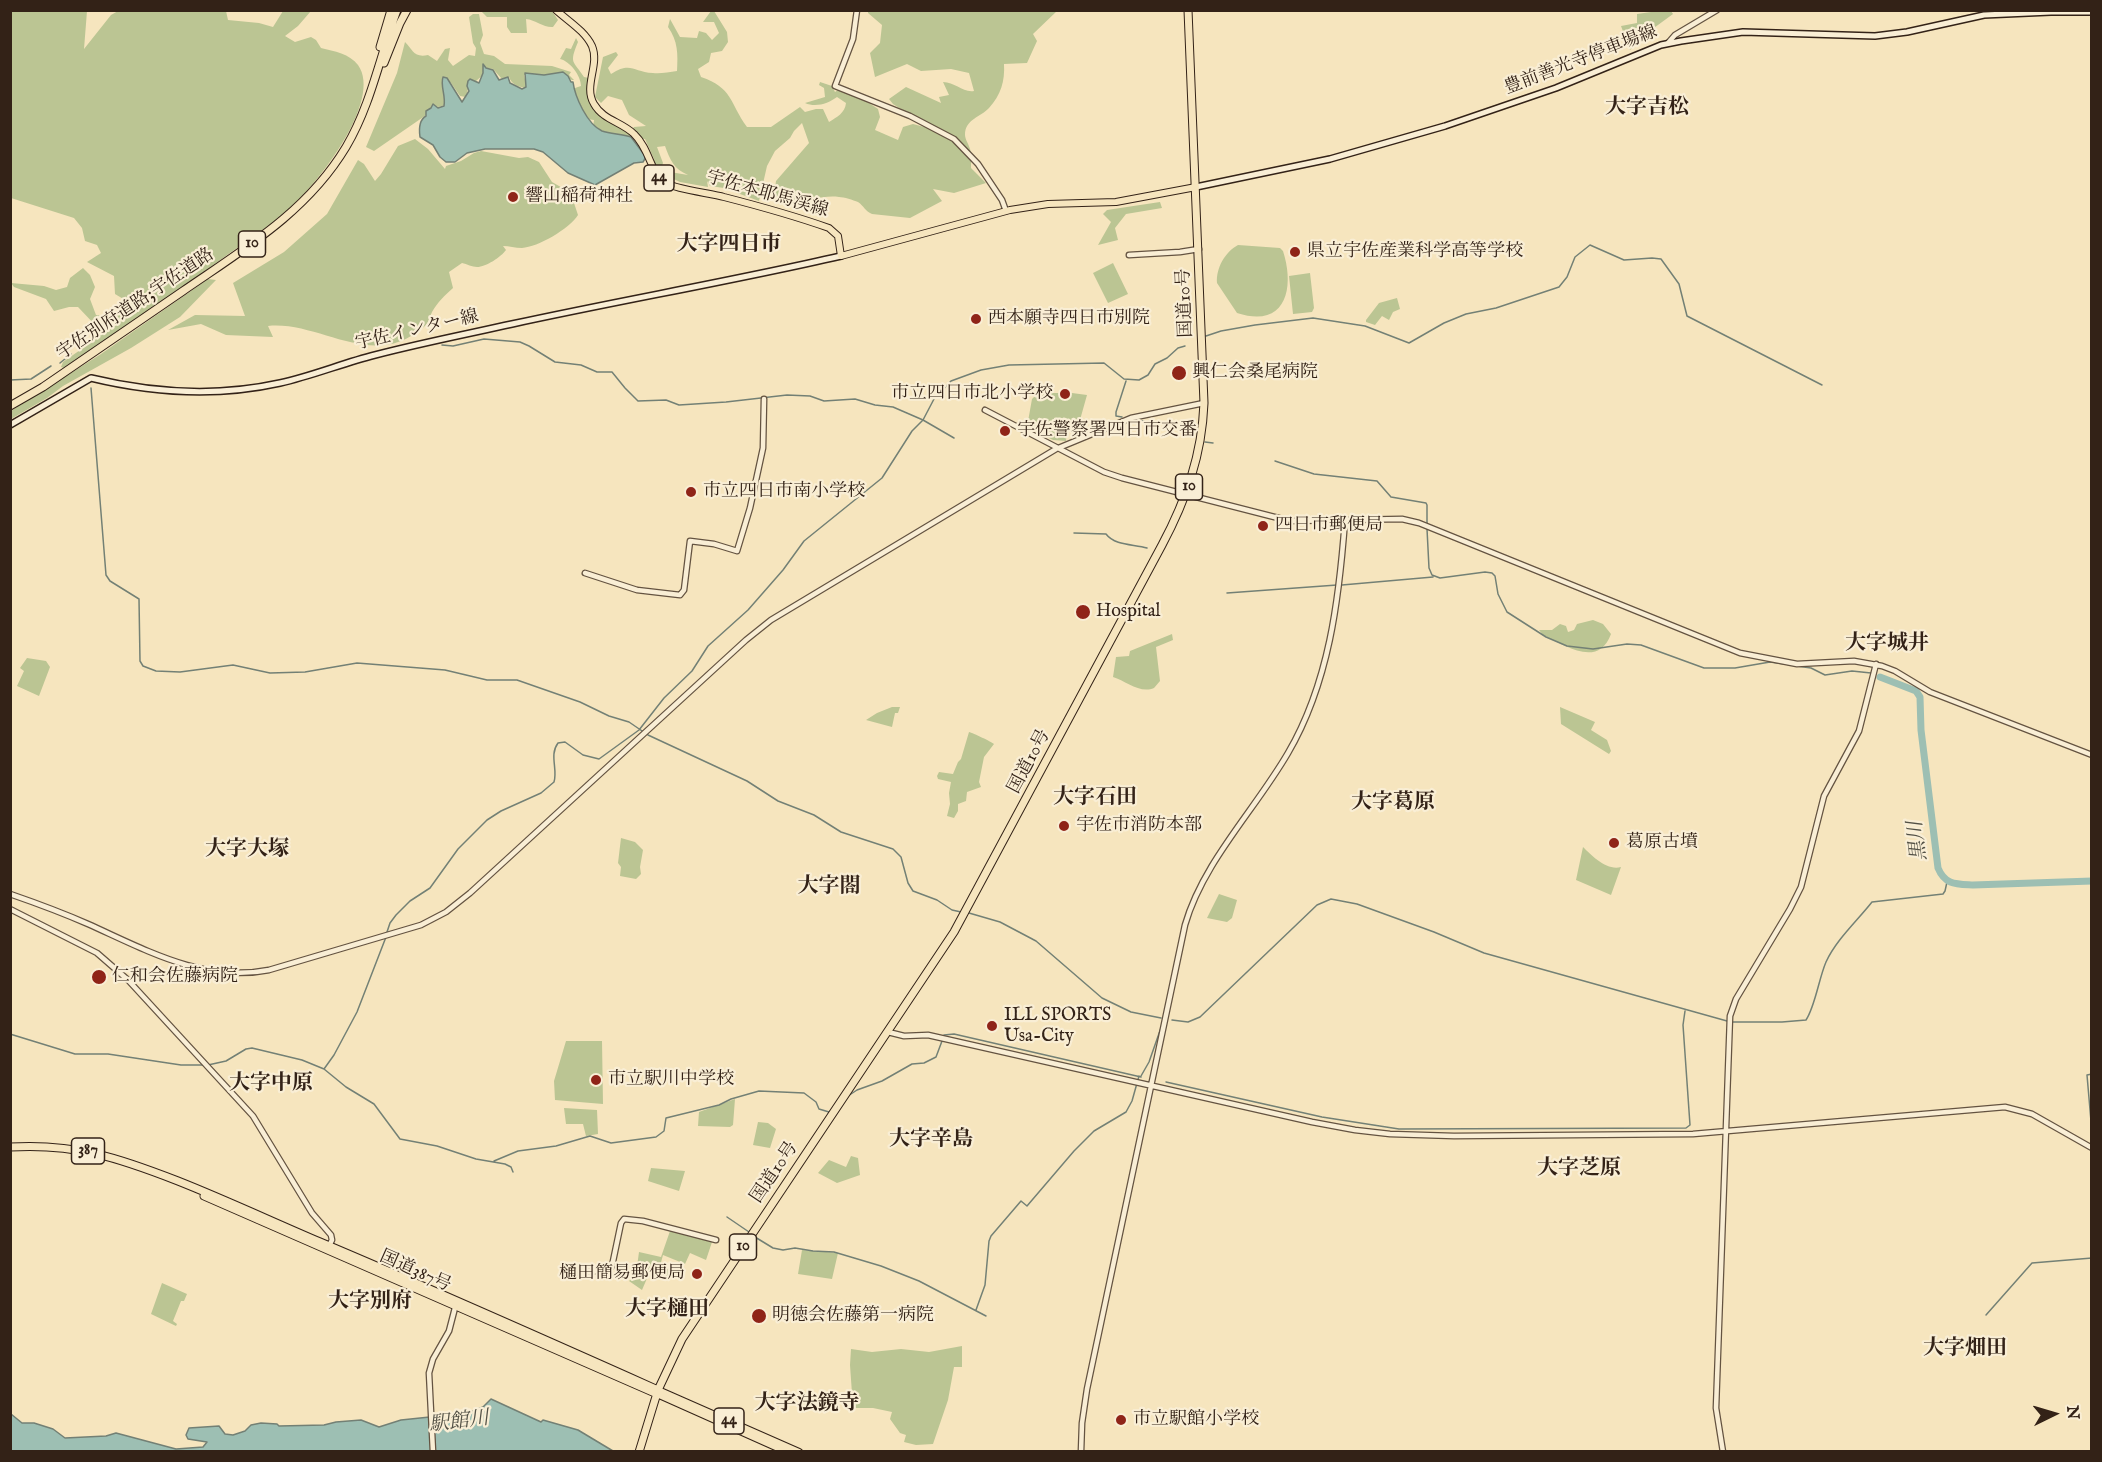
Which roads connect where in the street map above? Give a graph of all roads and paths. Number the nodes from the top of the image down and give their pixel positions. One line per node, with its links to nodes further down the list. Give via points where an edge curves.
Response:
1 (391, 10): 10 (highway)
2 (398, 10): 10 (highway, 宇佐別府道路;宇佐道路 / 10)
3 (407, 10): 10 (highway)
4 (556, 10): 15 (main road, 宇佐本耶馬渓線 / 44, via 592,47 593,103 603,115 639,138 661,180 830,228 838,238)
5 (857, 10): 12 (street, via 853,39 836,86 954,139 978,164)
6 (1188, 10): 11 (highway, 国道10号 / 10)
7 (1717, 10): 9 (street, via 1675,35)
8 (2091, 12): 9 (main road, 豊前善光寺停車場線, via 1984,15 1875,36 1743,32)
9 (1668, 44): 11 (main road, 豊前善光寺停車場線, via 1445,126 1330,159)
10 (367, 102): 18 (highway, 宇佐別府道路;宇佐道路 / 10, via 328,174 287,218)
11 (1196, 187): 12 (main road, via 1121,201 1048,204); 13 (highway, 国道10号 / 10)
12 (1006, 211): 15 (main road)
13 (1199, 249): 14 (street); 17 (highway, 国道10号 / 10)
14 (1129, 255)
15 (841, 256): 20 (main road, 宇佐インター線, via 394,350 268,385 181,392 91,378)
16 (764, 399): 24 (street, via 763,448 736,551 690,541 681,595 636,590)
17 (1204, 403): 21 (street, via 1131,418); 22 (highway, 国道10号 / 10, via 1199,449)
18 (10, 407)
19 (985, 410): 21 (street)
20 (10, 425)
21 (1060, 447): 22 (street, via 1113,475); 27 (street, via 764,625 466,896 431,921 269,970 213,972)
22 (1186, 495): 23 (street, via 1290,521); 29 (highway, 国道10号 / 10, via 966,912)
23 (1345, 520): 25 (street, via 1405,520 1424,525 1744,655 1797,664); 30 (street, via 1340,582 1315,693 1289,752 1192,902)
24 (585, 573)
25 (1876, 664): 26 (street, via 1930,692); 31 (street, via 1860,727 1824,796 1801,887 1736,999 1729,1025)
26 (2091, 756)
27 (10, 894)
28 (10, 909): 35 (street, via 107,961 206,1065 256,1120 312,1213 331,1235)
29 (888, 1032): 30 (street, via 925,1034); 38 (highway, 国道10号 / 10, via 687,1331)
30 (1152, 1086): 31 (street, via 1318,1123 1382,1133 1454,1136); 43 (street, via 1087,1389)
31 (1726, 1132): 33 (street, via 2009,1107 2032,1114); 44 (street, via 1716,1408)
32 (10, 1147): 35 (highway, 国道387号 / 387, via 54,1146 130,1162)
33 (2091, 1148)
34 (716, 1240): 36 (street, via 624,1219 612,1266)
35 (328, 1248): 37 (highway, 国道387号 / 387)
36 (580, 1275)
37 (456, 1304): 38 (highway, 国道387号 / 387); 40 (street, via 449,1331 430,1367)
38 (658, 1392): 39 (highway, 国道10号 / 10); 41 (main road, 44); 42 (main road, 44)
39 (640, 1449)
40 (433, 1452)
41 (787, 1452)
42 (799, 1452)
43 (1081, 1452)
44 (1723, 1452)

